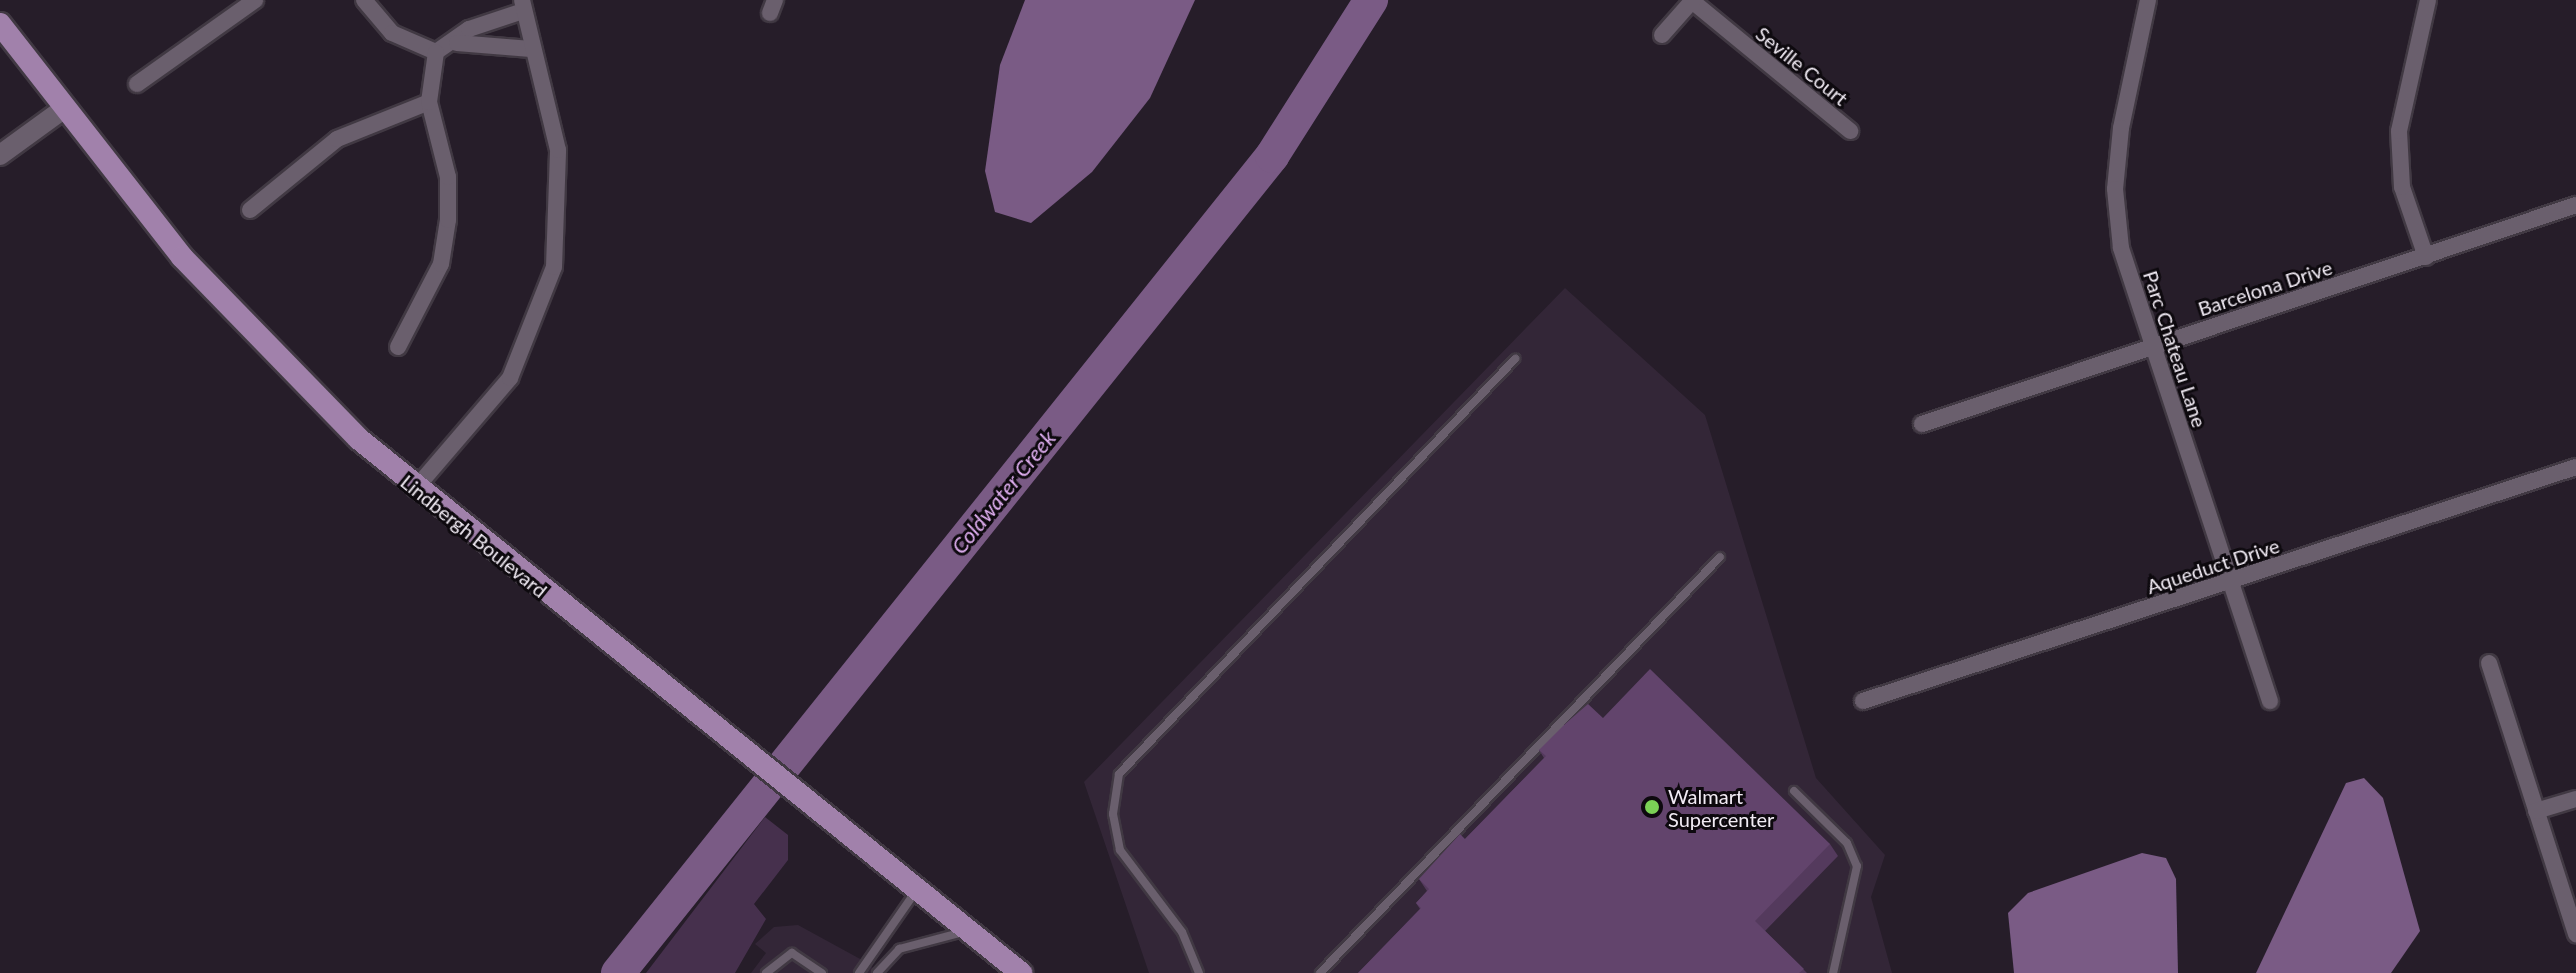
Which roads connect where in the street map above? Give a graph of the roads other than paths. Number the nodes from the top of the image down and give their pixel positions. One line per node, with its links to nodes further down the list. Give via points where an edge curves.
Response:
1 (255, 0): 12 (street)
2 (364, 0): 11 (street, via 392,33)
3 (2148, 0): 20 (street, Parc Chateau Lane, via 2115,189 2121,248)
4 (2428, 0): 19 (street, via 2399,131 2402,187)
5 (1692, 1): 8 (street); 15 (street, Seville Court)
6 (523, 6): 9 (street, via 469,29); 10 (street)
7 (0, 24): 14 (main road, Lindbergh Boulevard)
8 (1662, 35)
9 (457, 43): 10 (street); 11 (street)
10 (531, 49): 25 (street, via 558,150 562,205 551,278 510,378)
11 (436, 52): 13 (street)
12 (137, 84)
13 (429, 102): 18 (street, via 337,139); 21 (street, via 448,177 448,220 441,264)
14 (62, 110): 16 (street); 25 (main road, Lindbergh Boulevard, via 241,323)
15 (1850, 131)
16 (0, 155)
17 (2576, 205): 19 (street, Barcelona Drive)
18 (250, 210)
19 (2426, 257): 20 (street, Barcelona Drive)
20 (2152, 346): 23 (street, Barcelona Drive); 27 (street, Parc Chateau Lane)
21 (398, 347)
22 (1515, 359): 42 (lane, via 1119,774 1113,814 1120,850 1182,932)
23 (1922, 424)
24 (2576, 467): 27 (street, Aqueduct Drive)
25 (415, 489): 34 (main road, Lindbergh Boulevard)
26 (1720, 557): 43 (lane)
27 (2230, 582): 29 (street, Aqueduct Drive); 30 (street, Parc Chateau Lane)
28 (2489, 663): 33 (street)
29 (1863, 701)
30 (2270, 701)
31 (1794, 791): 44 (lane, via 1847,843 1857,866)
32 (2576, 799): 33 (street)
33 (2536, 811): 36 (street)
34 (917, 891): 35 (main road, Lindbergh Boulevard); 39 (lane)
35 (967, 931): 40 (lane, via 899,949); 41 (main road, Lindbergh Boulevard)
36 (2576, 934)
37 (766, 973): 38 (lane, via 792,953)
38 (822, 973)
39 (859, 973)
40 (877, 973)
41 (1021, 973)
42 (1199, 973)
43 (1320, 973)
44 (1833, 973)

